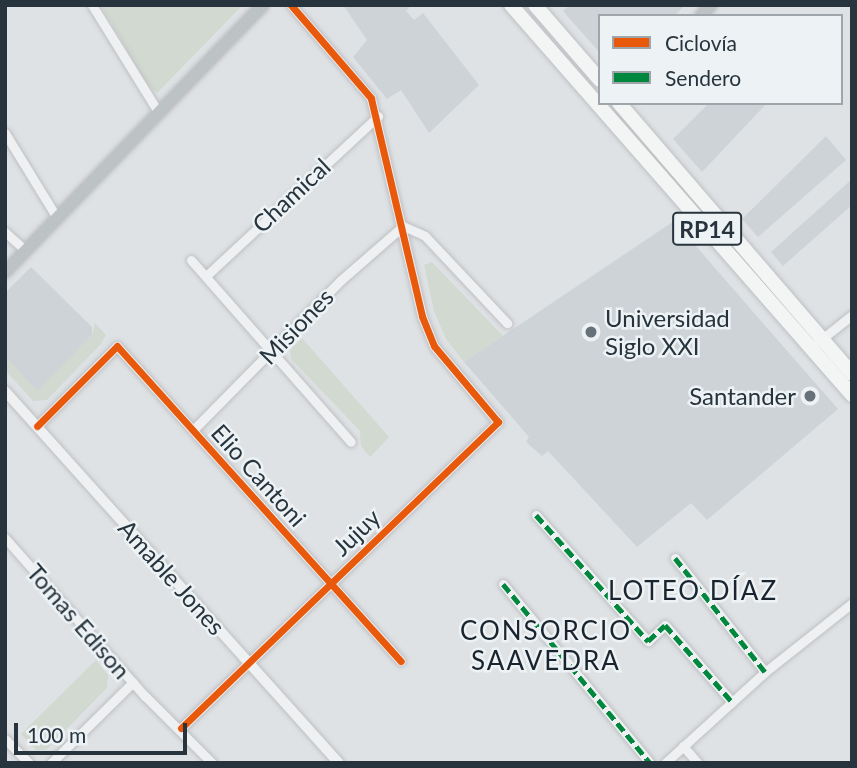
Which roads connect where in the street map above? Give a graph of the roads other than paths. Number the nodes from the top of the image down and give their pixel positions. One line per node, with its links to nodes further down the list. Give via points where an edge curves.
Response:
1 (92, 5): 10 (street)
2 (262, 5): 10 (main road)
3 (290, 5): 11 (street, via 362,84)
4 (511, 5): 7 (main road, RP14)
5 (535, 5): 6 (main road)
6 (598, 78)
7 (598, 98)
8 (621, 105): 22 (main road, RP14)
9 (606, 107): 22 (main road, RP14)
10 (159, 113): 13 (main road)
11 (378, 116): 14 (street); 19 (street, Chamical)
12 (5, 133): 13 (street)
13 (57, 218): 16 (main road)
14 (403, 226): 21 (street, via 425,236); 23 (street, Misiones); 33 (street, Jujuy, via 422,316 434,345 498,422)
15 (5, 232): 16 (street)
16 (26, 251): 18 (main road)
17 (191, 260): 19 (street)
18 (5, 272)
19 (206, 276): 23 (street)
20 (852, 315): 22 (street)
21 (507, 323)
22 (816, 344): 24 (main road, RP14); 26 (main road, RP14)
23 (271, 351): 28 (street, Misiones); 29 (street)
24 (852, 374)
25 (5, 391): 27 (street, Amable Jones)
26 (852, 395)
27 (37, 426): 28 (street, Elio Cantoni, via 117,346); 37 (street, Amable Jones)
28 (193, 430): 33 (street, Elio Cantoni)
29 (351, 442)
30 (536, 515): 40 (street, via 648,641 665,625)
31 (5, 538): 39 (street, Tomas Edison)
32 (675, 558): 38 (street)
33 (331, 583): 36 (street, Elio Cantoni); 37 (street, Jujuy)
34 (503, 584): 48 (street)
35 (852, 603): 38 (street)
36 (401, 661)
37 (248, 662): 41 (street, Jujuy); 47 (street, Amable Jones)
38 (765, 672): 40 (street)
39 (133, 682): 41 (street, Tomas Edison); 46 (street)
40 (732, 702): 43 (street)
41 (181, 728): 44 (street, Tomas Edison)
42 (5, 739): 45 (street)
43 (683, 746): 49 (street); 50 (street)
44 (208, 761)
45 (29, 763)
46 (51, 763)
47 (339, 763)
48 (650, 763)
49 (665, 763)
50 (698, 763)

